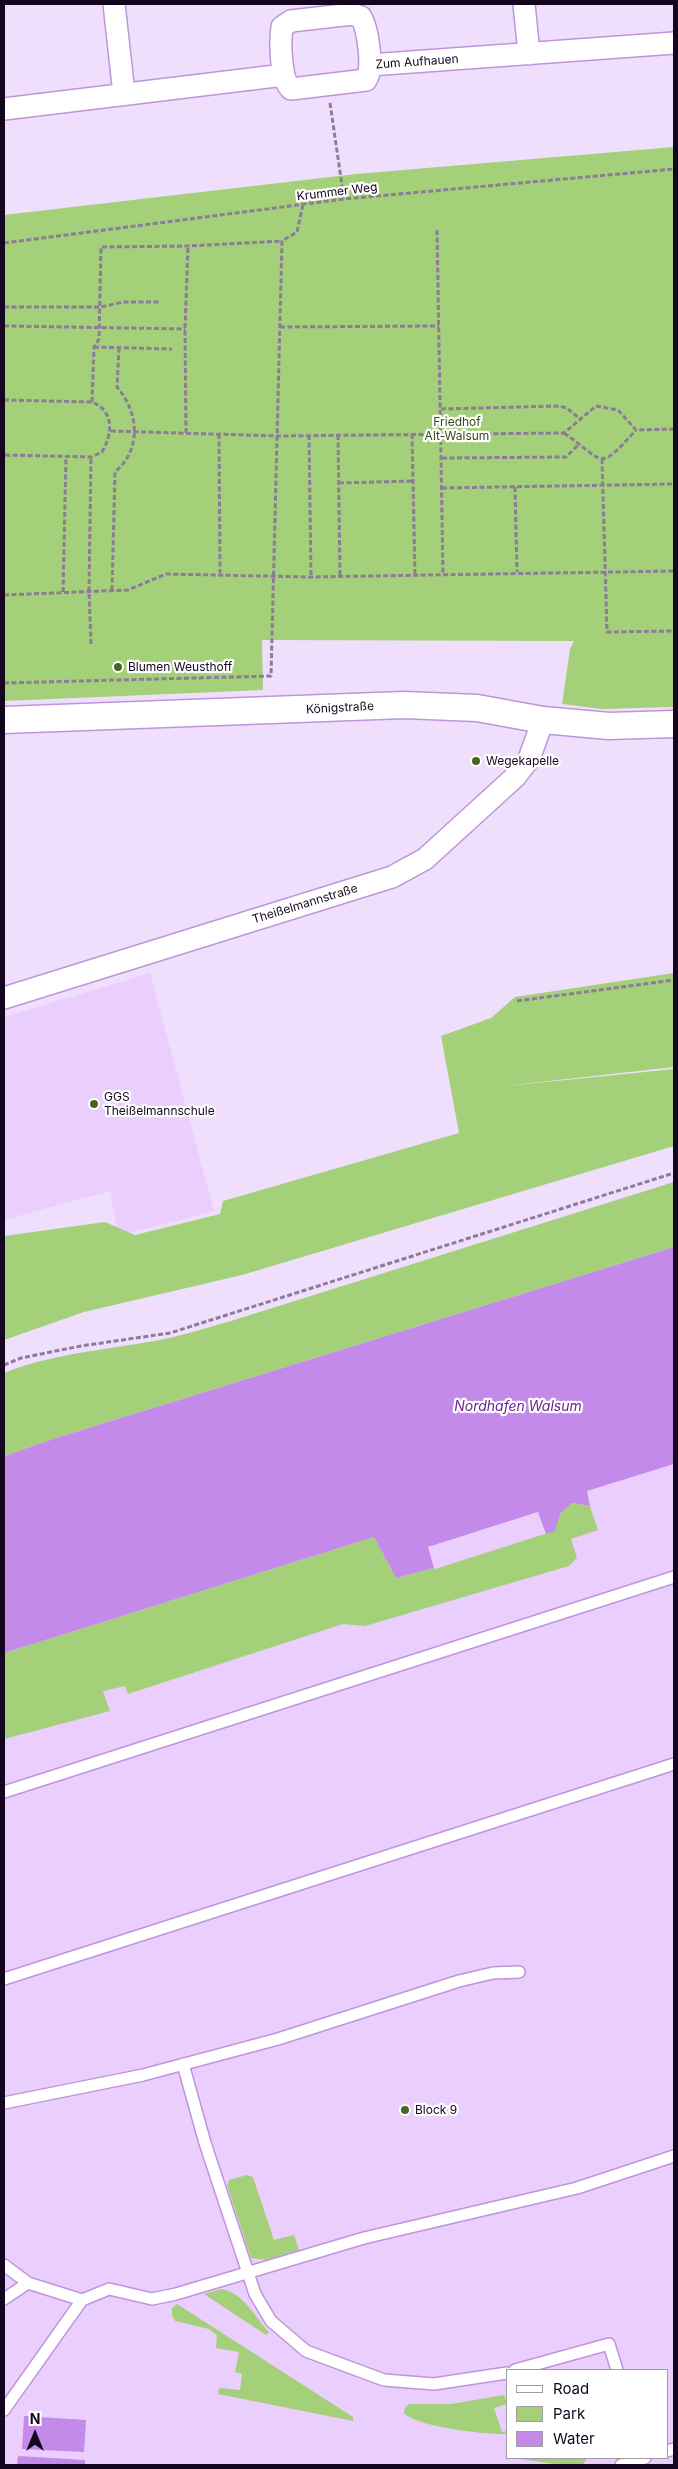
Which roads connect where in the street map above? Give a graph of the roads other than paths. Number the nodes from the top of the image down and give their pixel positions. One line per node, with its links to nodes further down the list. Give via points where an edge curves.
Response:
1 (114, 4): 8 (street)
2 (524, 4): 5 (street)
3 (317, 11): 6 (street, via 352,14 361,18 365,25); 7 (street, via 282,27)
4 (674, 43): 5 (street, Zum Aufhauen)
5 (529, 54): 6 (street, Zum Aufhauen)
6 (370, 65): 7 (street, Zum Aufhauen, via 370,75 366,80 328,85 291,89)
7 (284, 75): 8 (street)
8 (124, 94): 9 (street)
9 (4, 109)
10 (4, 720): 11 (street, Königstraße, via 404,705 477,708)
11 (543, 720): 12 (street, Königstraße, via 609,726); 13 (street, Theißelmannstraße, via 529,759 515,777 425,859 392,877)
12 (674, 724)
13 (4, 998)
14 (674, 1577): 16 (lane)
15 (674, 1764): 18 (lane)
16 (4, 1792)
17 (519, 1972): 19 (lane, via 493,1973 459,1982 278,2039)
18 (4, 1979)
19 (183, 2064): 20 (lane); 23 (lane)
20 (4, 2103)
21 (674, 2156): 23 (lane, via 577,2188 364,2238)
22 (4, 2265): 24 (lane)
23 (248, 2273): 26 (lane, via 152,2299 109,2289); 29 (lane, via 270,2321 306,2351 350,2369 384,2380 434,2384)
24 (28, 2283): 25 (lane); 26 (lane)
25 (4, 2299)
26 (82, 2300): 30 (lane)
27 (520, 2369): 28 (lane, via 609,2344)
28 (618, 2369)
29 (506, 2373)
30 (4, 2410)
31 (641, 2459): 32 (lane)
32 (620, 2465)

